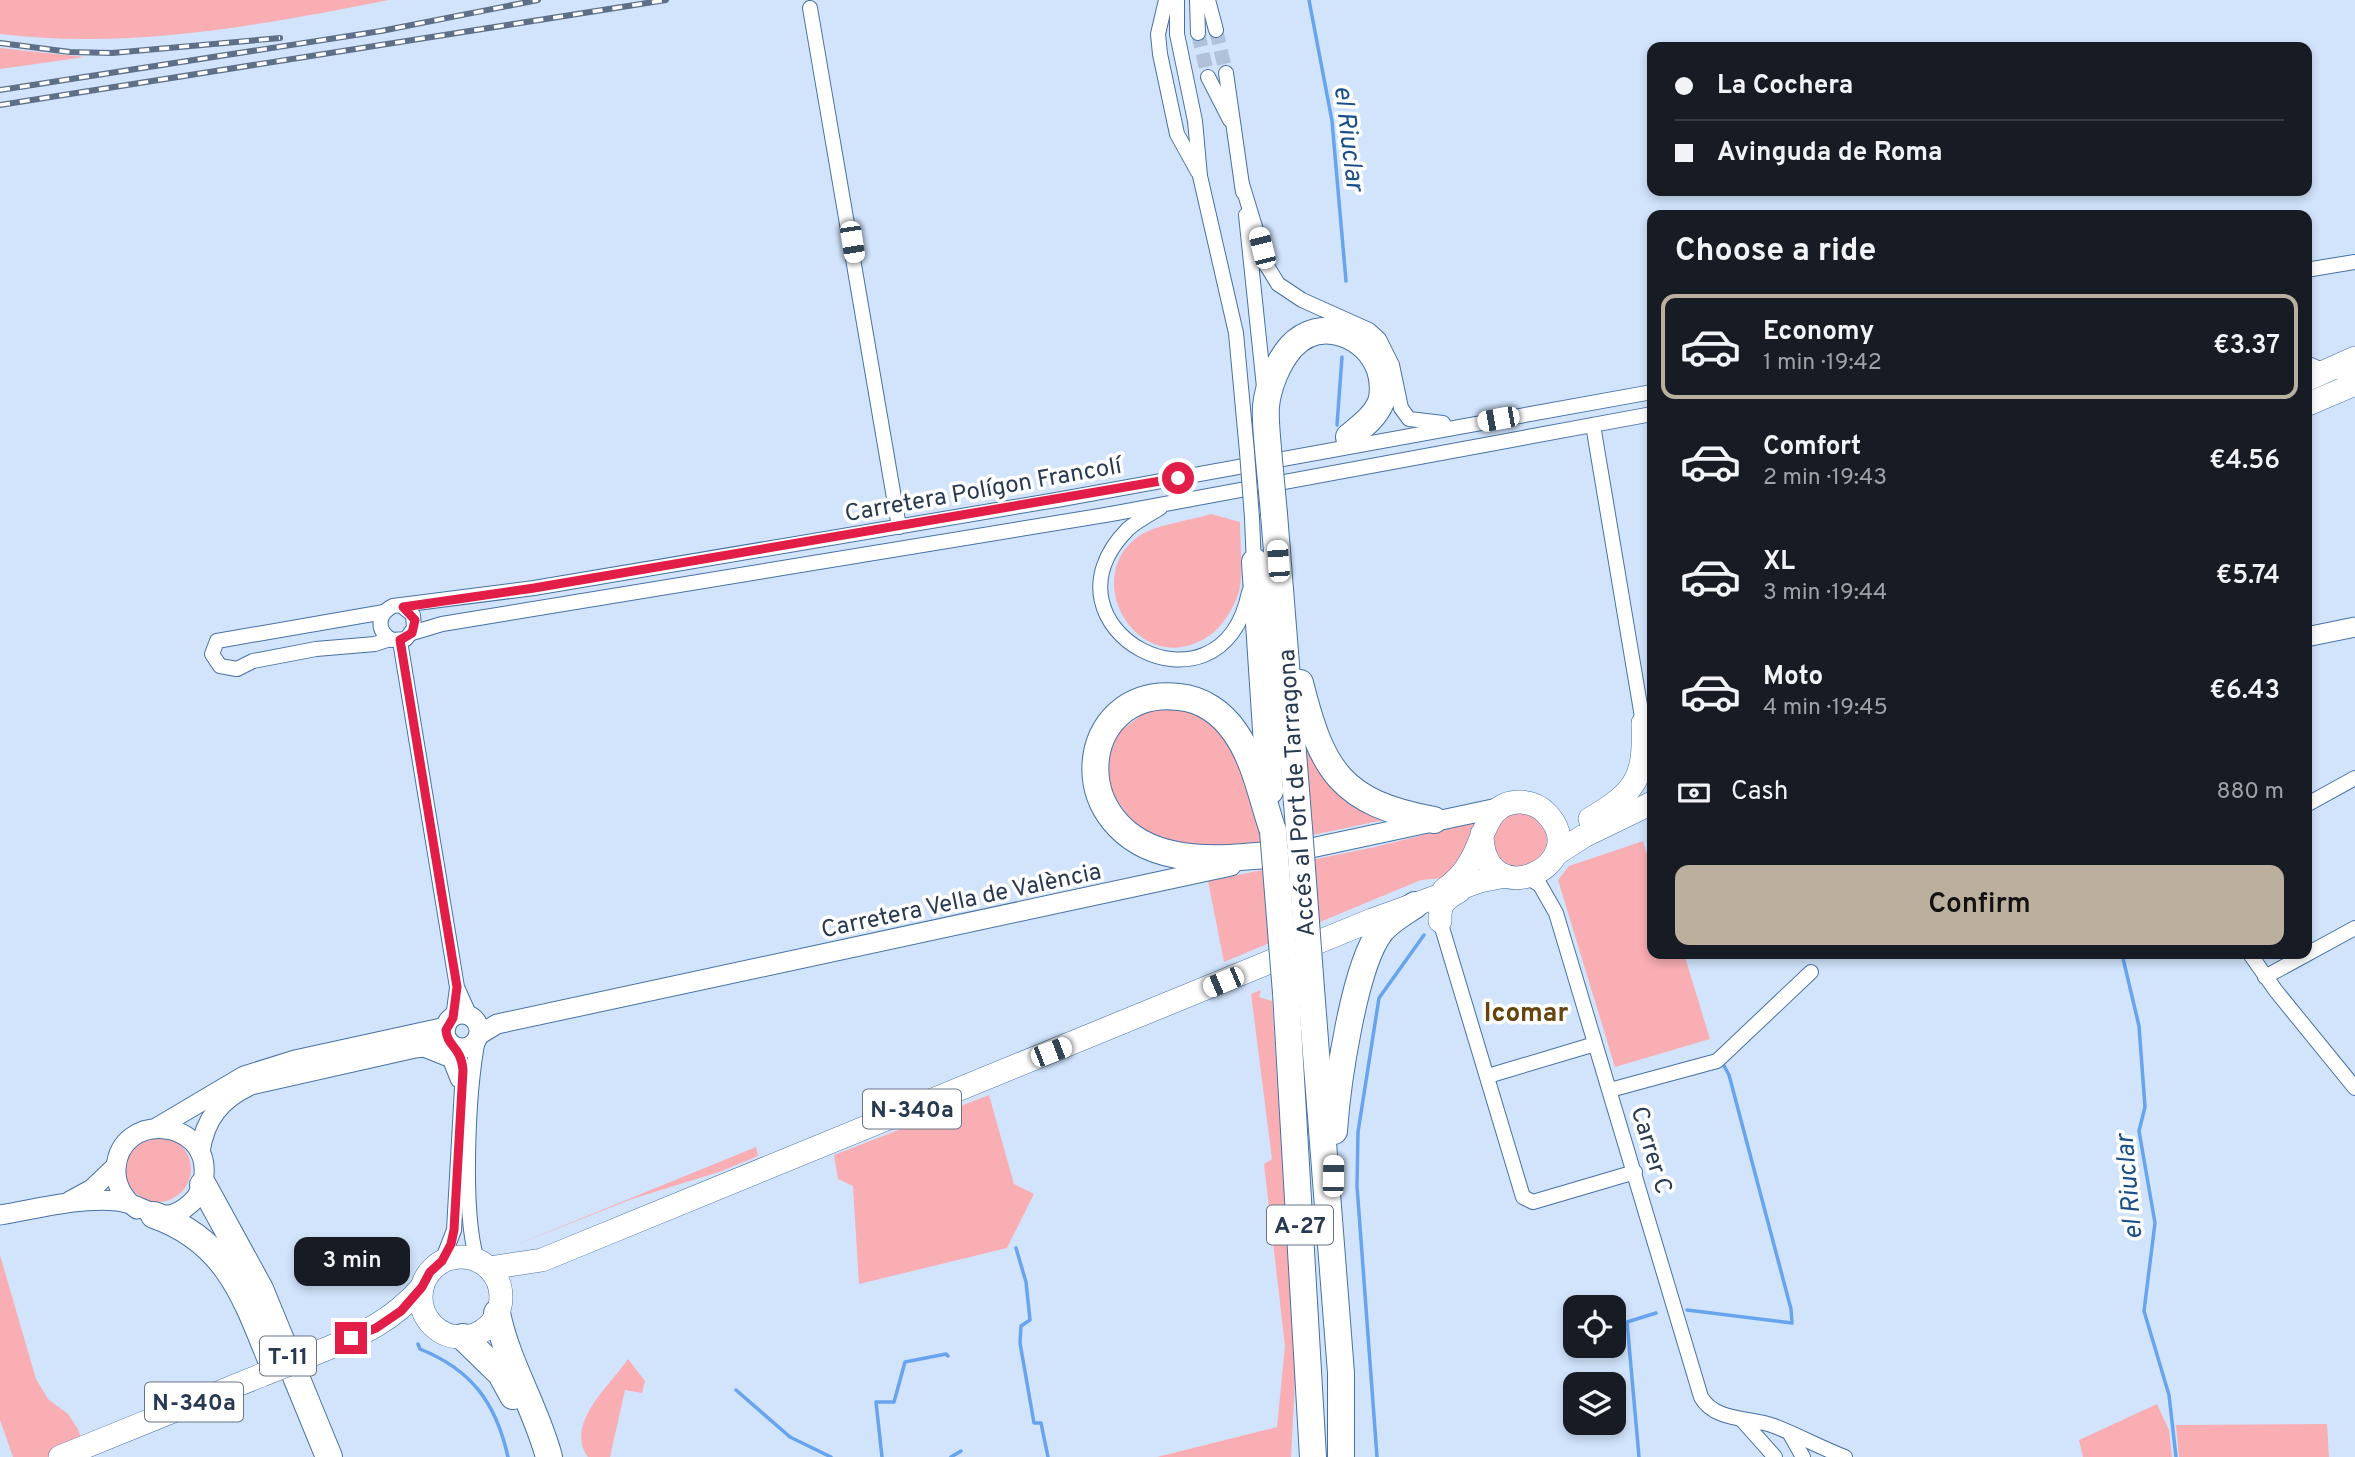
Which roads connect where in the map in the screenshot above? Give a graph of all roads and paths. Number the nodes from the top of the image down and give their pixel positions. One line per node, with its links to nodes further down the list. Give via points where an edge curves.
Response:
1 (1166, 0): 11 (street, Accés al Port de Tarragona / A-27, via 1158,34 1160,54 1177,134)
2 (1177, 0): 11 (street, Accés al Port de Tarragona / A-27, via 1177,34 1195,121)
3 (1196, 0): 7 (street)
4 (1208, 0): 6 (street)
5 (810, 8): 31 (street)
6 (1216, 30)
7 (1198, 33)
8 (1226, 73): 10 (street, Accés al Port de Tarragona / A-27)
9 (1208, 77): 10 (street, Accés al Port de Tarragona / A-27)
10 (1236, 130): 12 (street, Accés al Port de Tarragona / A-27)
11 (1200, 176): 27 (street, Accés al Port de Tarragona / A-27)
12 (1242, 184): 21 (street, Accés al Port de Tarragona / A-27); 23 (street, via 1267,266 1278,285 1379,339 1392,365 1401,408)
13 (2355, 262): 14 (street)
14 (2312, 270)
15 (2355, 358): 16 (main road)
16 (2313, 371): 17 (street)
17 (2355, 373)
18 (2355, 384): 20 (main road)
19 (1647, 392): 24 (street, Carretera Polígon Francolí)
20 (2312, 402)
21 (1266, 405): 26 (highway, via 1277,369 1292,345 1312,333 1344,332 1368,347 1382,376 1377,411); 27 (highway, Accés al Port de Tarragona / A-27)
22 (1647, 415): 25 (street, Carretera Polígon Francolí)
23 (1413, 421): 24 (street); 26 (street, via 1406,428)
24 (1472, 424): 28 (street, Carretera Polígon Francolí)
25 (1593, 425): 29 (street, Carretera Polígon Francolí); 41 (street)
26 (1349, 437): 28 (street)
27 (1258, 450): 30 (highway, Accés al Port de Tarragona / A-27, bridge)
28 (1303, 456): 31 (street, Carretera Polígon Francolí)
29 (1165, 504): 32 (street, via 1129,528 1102,572 1100,590 1111,621 1132,646 1151,657 1173,660 1216,649 1234,634 1244,614); 38 (street, Carretera Polígon Francolí, via 456,622)
30 (1263, 516): 32 (street, Accés al Port de Tarragona / A-27); 36 (highway, Accés al Port de Tarragona / A-27)
31 (899, 527): 33 (street, Carretera Polígon Francolí)
32 (1255, 562): 52 (highway, Accés al Port de Tarragona / A-27)
33 (403, 607): 34 (street, via 393,606); 38 (street, via 414,617)
34 (384, 612): 38 (street, via 380,627); 38 (street, Carretera Polígon Francolí, via 218,641 212,654 220,666 237,669 253,661 375,645)
35 (2355, 627): 37 (street)
36 (1283, 632): 50 (highway, via 1312,730 1328,764 1356,794 1372,803); 52 (highway, Accés al Port de Tarragona / A-27)
37 (2312, 636)
38 (401, 637): 66 (street)
39 (2355, 639): 40 (street)
40 (2312, 648)
41 (1643, 723): 42 (main road); 49 (main road, via 1641,770 1634,786 1622,800)
42 (1647, 734)
43 (2355, 778): 44 (street)
44 (2312, 802)
45 (1647, 804): 49 (main road)
46 (1647, 805): 53 (main road)
47 (1502, 807): 48 (main road, via 1532,803); 50 (street, Carretera Vella de València); 51 (main road, N-340a, via 1486,822)
48 (1552, 819): 49 (main road); 53 (main road, via 1557,830)
49 (1590, 819)
50 (1434, 820): 52 (street, Carretera Vella de València)
51 (1482, 834): 54 (main road, via 1487,860); 57 (main road, N-340a, via 1470,863 1452,884)
52 (1286, 837): 52 (highway, via 1194,857 1157,850 1133,838 1113,821 1097,792 1093,773 1102,737 1113,721 1147,699 1169,695 1208,705 1235,731); 65 (highway, Accés al Port de Tarragona / A-27, bridge); 66 (street, Carretera Vella de València, via 1093,897)
53 (1556, 854): 55 (main road, via 1540,873)
54 (1505, 876): 55 (main road, N-340a); 56 (main road, N-340a)
55 (1529, 878): 67 (street, Carrer C, via 1540,885 1556,913)
56 (1464, 888): 57 (main road, N-340a); 58 (main road, via 1445,899)
57 (1424, 901): 81 (main road, N-340a); 84 (highway, via 1391,920 1370,950 1348,1032 1336,1112)
58 (1440, 921): 69 (street)
59 (2355, 928): 60 (street)
60 (2312, 951)
61 (2253, 959): 64 (street)
62 (2298, 959): 64 (street)
63 (1811, 972): 71 (street, via 1717,1061)
64 (2265, 977): 70 (street)
65 (1299, 991): 84 (highway, Accés al Port de Tarragona / A-27); 92 (highway, Accés al Port de Tarragona / A-27)
66 (464, 1031): 68 (street, Carretera Vella de València); 72 (street); 73 (street, Carretera Vella de València, via 263,1069 228,1084); 83 (street, via 473,1083 469,1218)
67 (1595, 1044): 69 (street); 71 (street, Carrer C)
68 (415, 1048): 72 (street, via 450,1060); 74 (street, Carretera Vella de València, via 251,1085 233,1094 207,1121)
69 (1488, 1076): 76 (street, via 1527,1201)
70 (2355, 1088)
71 (1610, 1090): 76 (street, Carrer C)
72 (461, 1099): 82 (street, via 454,1230)
73 (158, 1127): 74 (street, via 183,1133); 75 (street, via 131,1138)
74 (200, 1152): 77 (street, T-11)
75 (116, 1166): 78 (street, via 92,1189); 79 (street, via 121,1192)
76 (1635, 1172): 91 (street, Carrer C, via 1700,1397 1712,1409)
77 (203, 1185): 79 (street, via 183,1209 170,1214); 98 (highway, T-11, via 260,1289)
78 (64, 1205): 79 (street, via 118,1201); 80 (street)
79 (146, 1212): 97 (highway, T-11, via 181,1224 214,1249 230,1270)
80 (0, 1215)
81 (542, 1260): 83 (main road, N-340a); 86 (main road, N-340a)
82 (442, 1261): 83 (main road, N-340a, via 456,1257); 85 (main road, N-340a)
83 (483, 1264): 86 (main road, via 498,1281)
84 (1331, 1266): 90 (highway, Accés al Port de Tarragona / A-27)
85 (422, 1287): 87 (main road, N-340a, via 401,1311); 88 (main road, via 422,1307)
86 (499, 1304): 89 (main road, N-340a, via 485,1329); 100 (highway, via 502,1340)
87 (376, 1328): 88 (main road, N-340a); 96 (main road, N-340a, bridge)
88 (438, 1329): 89 (main road, N-340a)
89 (463, 1336): 99 (highway, via 501,1374 512,1392)
90 (1341, 1419): 103 (highway, Accés al Port de Tarragona / A-27); 104 (highway)
91 (1742, 1420): 93 (street, Carrer C); 94 (street, Carrer C)
92 (1312, 1421): 101 (highway); 102 (highway, Accés al Port de Tarragona / A-27)
93 (1789, 1433): 95 (street, Carrer C); 107 (street)
94 (1764, 1441): 105 (street); 106 (street, Carrer C)
95 (1838, 1455): 107 (street, Carrer C)
96 (60, 1457)
97 (312, 1457)
98 (329, 1457)
99 (533, 1457)
100 (549, 1457)
101 (1306, 1457)
102 (1313, 1457)
103 (1341, 1457)
104 (1351, 1457)
105 (1767, 1457)
106 (1775, 1457)
107 (1805, 1457)

